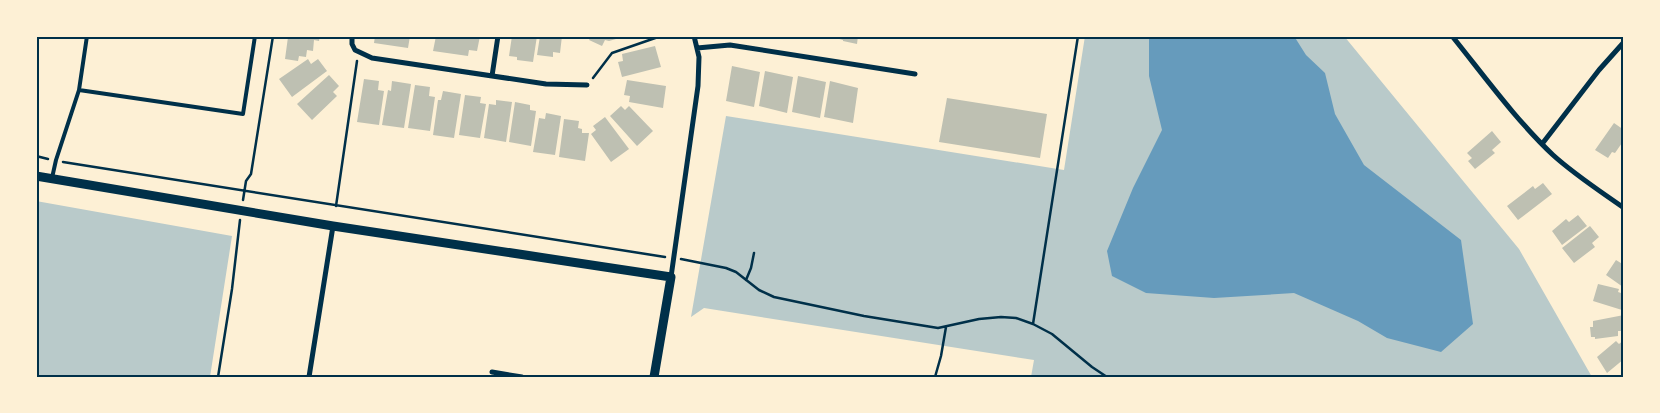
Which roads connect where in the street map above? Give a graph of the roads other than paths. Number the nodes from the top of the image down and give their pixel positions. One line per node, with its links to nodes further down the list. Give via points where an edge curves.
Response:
1 (87, 36): 12 (lane)
2 (255, 36): 12 (lane, via 243,114)
3 (352, 36): 10 (street, via 355,50 372,58)
4 (498, 36): 10 (street)
5 (694, 36): 8 (street)
6 (1452, 36): 13 (street)
7 (1624, 42): 13 (street)
8 (697, 48): 9 (street, via 724,44); 18 (street, via 698,86)
9 (915, 74)
10 (492, 76): 11 (street, via 546,84)
11 (587, 85)
12 (79, 90): 15 (lane)
13 (1542, 144): 16 (street, via 1567,168)
14 (36, 176): 15 (street)
15 (51, 180): 17 (street)
16 (1624, 208)
17 (333, 226): 18 (street); 20 (street)
18 (670, 277): 22 (street)
19 (492, 372): 21 (street)
20 (309, 377)
21 (522, 377)
22 (654, 377)

